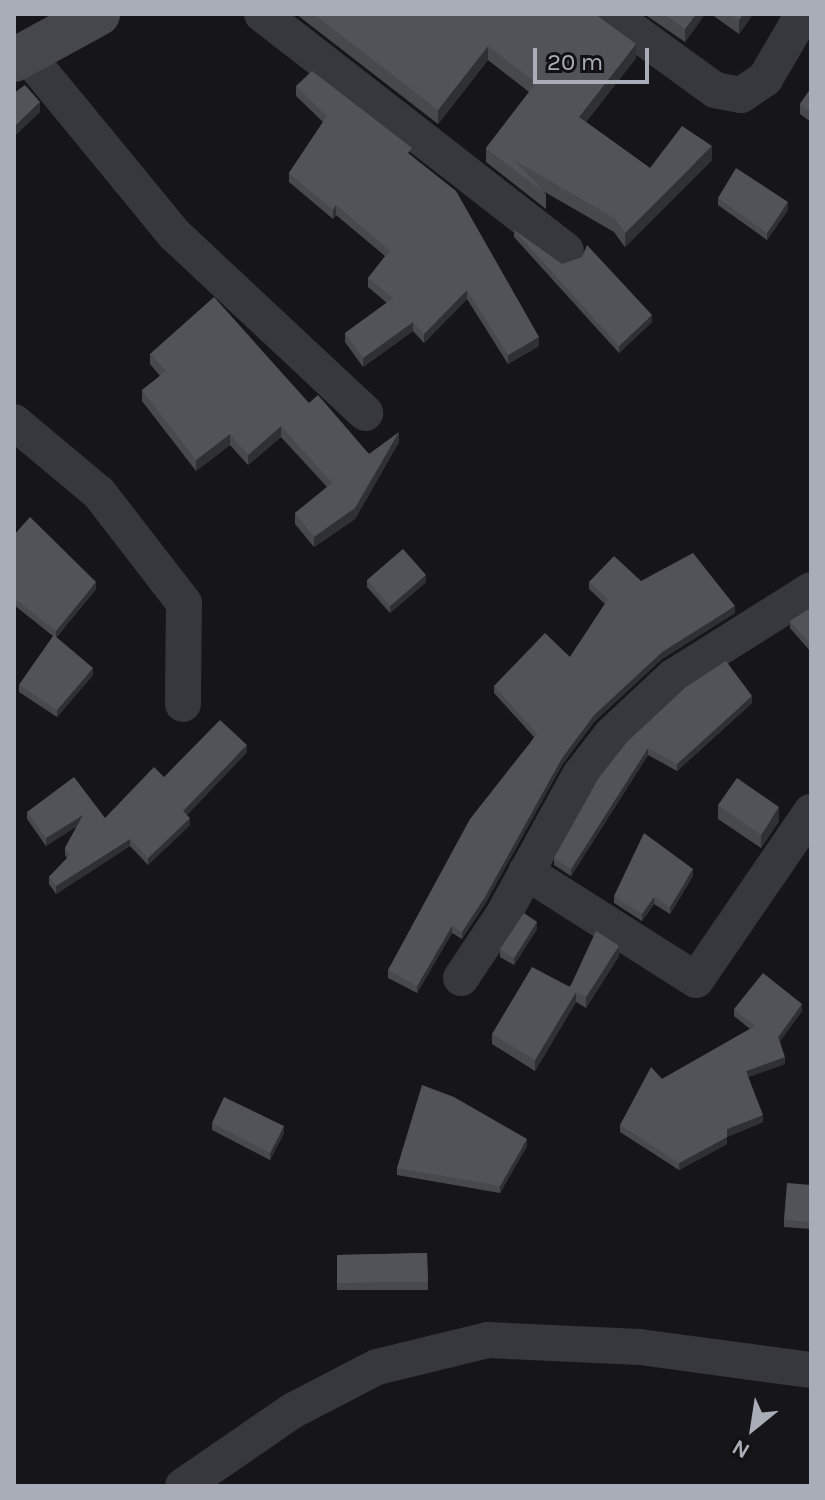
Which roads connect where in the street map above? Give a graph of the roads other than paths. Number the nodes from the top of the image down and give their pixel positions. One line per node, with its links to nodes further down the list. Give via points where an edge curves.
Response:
1 (98, 14): 5 (street)
2 (262, 14): 6 (street)
3 (610, 14): 4 (street, via 715,90 741,95 765,79)
4 (803, 14)
5 (20, 57): 7 (street, via 174,234)
6 (566, 251)
7 (365, 413)
8 (14, 422): 10 (street, via 99,493 184,603)
9 (811, 590): 12 (street, via 673,677 611,735 580,775)
10 (183, 704)
11 (811, 812): 12 (street, via 696,980)
12 (526, 872): 13 (street)
13 (461, 978)
14 (811, 1370): 15 (street, via 640,1347 488,1340 377,1367 292,1411)
15 (183, 1486)

